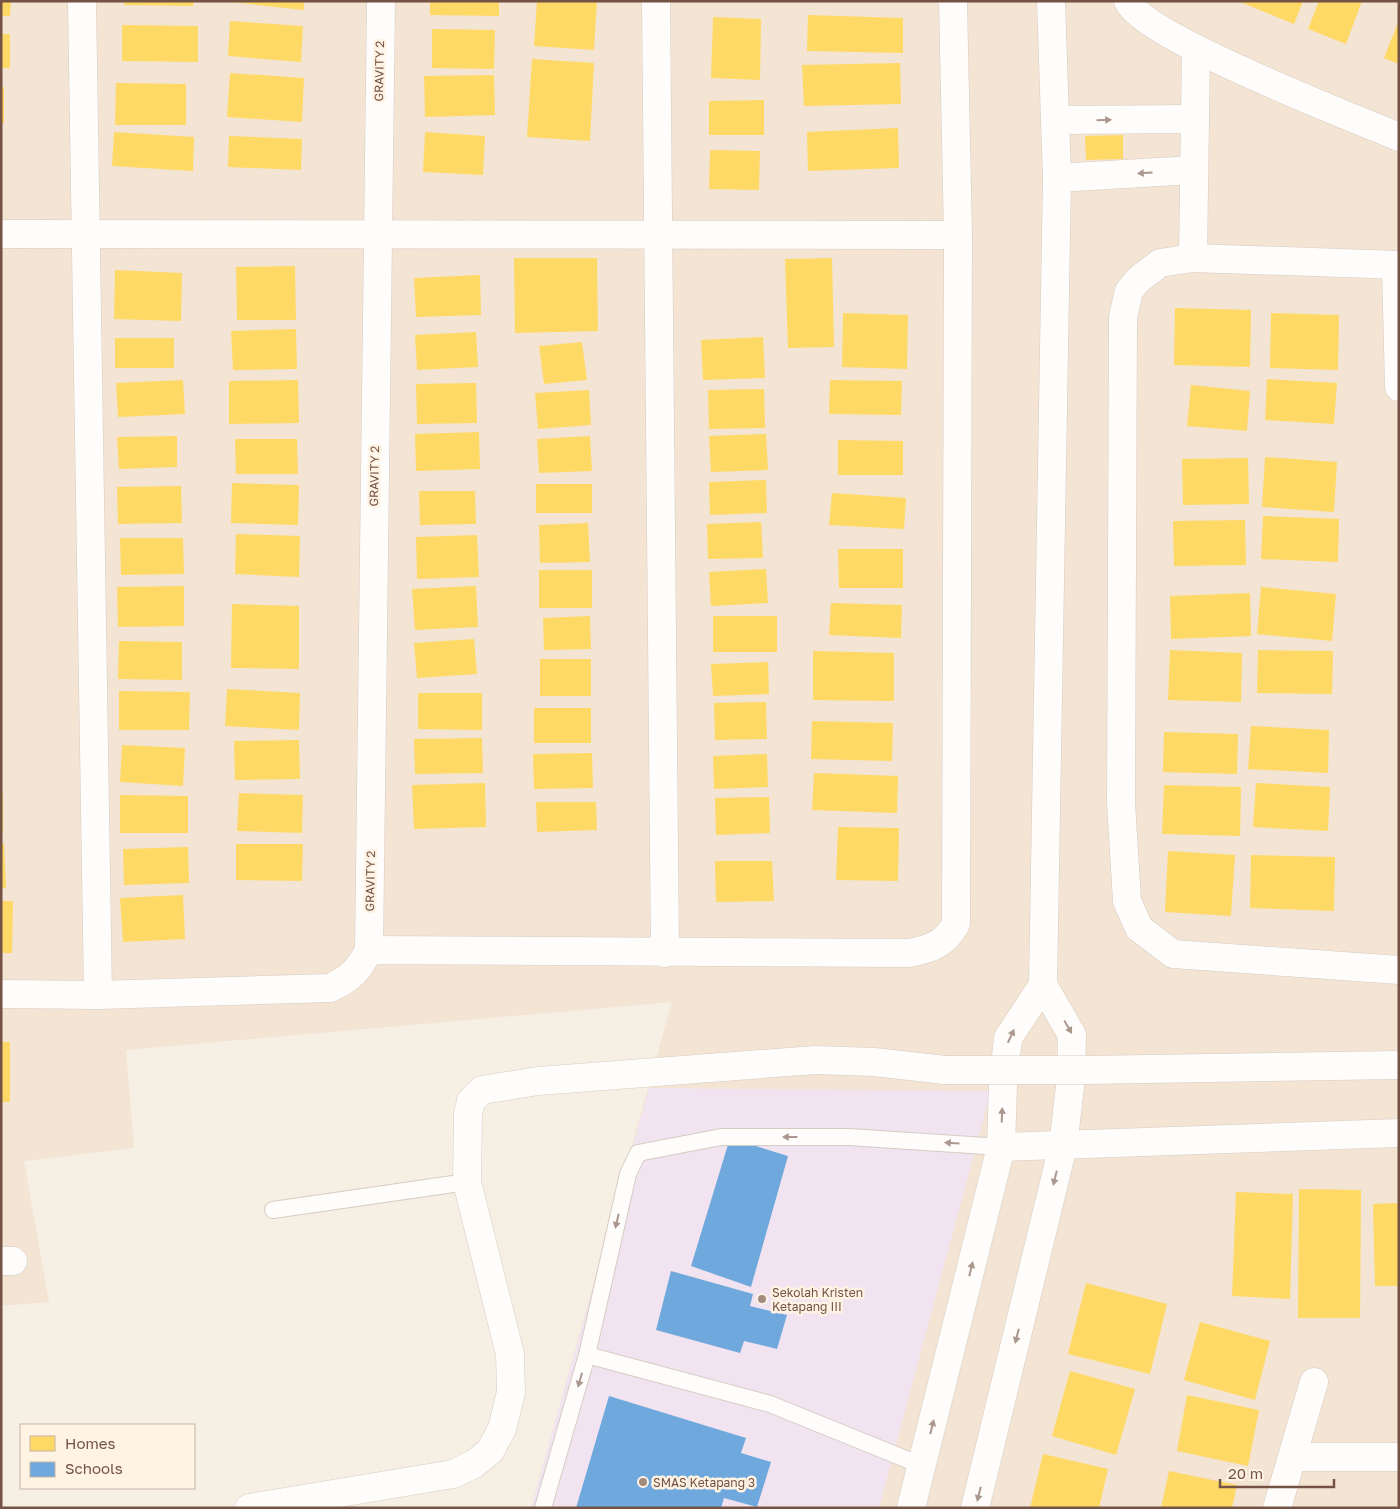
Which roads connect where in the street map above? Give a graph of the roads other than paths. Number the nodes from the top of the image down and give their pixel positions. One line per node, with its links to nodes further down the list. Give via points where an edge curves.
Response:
1 (82, 1): 14 (street)
2 (381, 1): 15 (street, GRAVITY 2)
3 (656, 1): 16 (street)
4 (953, 1): 17 (street)
5 (1051, 1): 9 (street)
6 (1128, 1): 7 (street, via 1148,22)
7 (1196, 50): 8 (street); 10 (street)
8 (1195, 119): 9 (street, one-way to 8); 11 (street)
9 (1055, 120): 12 (street)
10 (1399, 137)
11 (1193, 170): 12 (street, one-way to 12); 18 (street)
12 (1057, 178): 24 (street)
13 (1, 234): 14 (street)
14 (87, 234): 15 (street); 26 (street)
15 (376, 235): 16 (street); 21 (street, GRAVITY 2)
16 (657, 235): 17 (street); 22 (street)
17 (958, 235): 22 (street, via 956,924 943,942 927,950 909,953)
18 (1193, 258): 19 (street); 23 (street, via 1160,263 1138,280 1130,291 1123,317 1121,802 1127,901 1139,928 1173,954)
19 (1397, 265): 20 (street)
20 (1399, 387)
21 (369, 950): 22 (street); 26 (street, via 360,968 346,981 330,988)
22 (664, 953)
23 (1399, 970)
24 (1043, 986): 29 (street, one-way to 29, via 1072,1035); 30 (street, one-way to 24, via 1008,1038)
25 (1, 994): 26 (street)
26 (98, 995)
27 (1399, 1065): 31 (street, bridge, via 945,1070 816,1060 538,1081 482,1090 471,1101)
28 (1399, 1133): 29 (street)
29 (1063, 1146): 30 (street); 41 (street, one-way to 41)
30 (1001, 1147): 33 (lane, one-way to 33, via 849,1136 721,1137 638,1153 628,1174); 37 (street, one-way to 30)
31 (467, 1182): 32 (lane); 38 (street, via 510,1354 511,1392 502,1429 490,1451 474,1464 453,1474)
32 (273, 1210)
33 (587, 1355): 37 (lane, via 770,1404); 39 (lane, one-way to 39)
34 (1314, 1382): 35 (street)
35 (1293, 1457): 36 (street); 42 (street)
36 (1399, 1457)
37 (923, 1466): 40 (street)
38 (250, 1508)
39 (543, 1508)
40 (911, 1508)
41 (975, 1508)
42 (1277, 1508)

